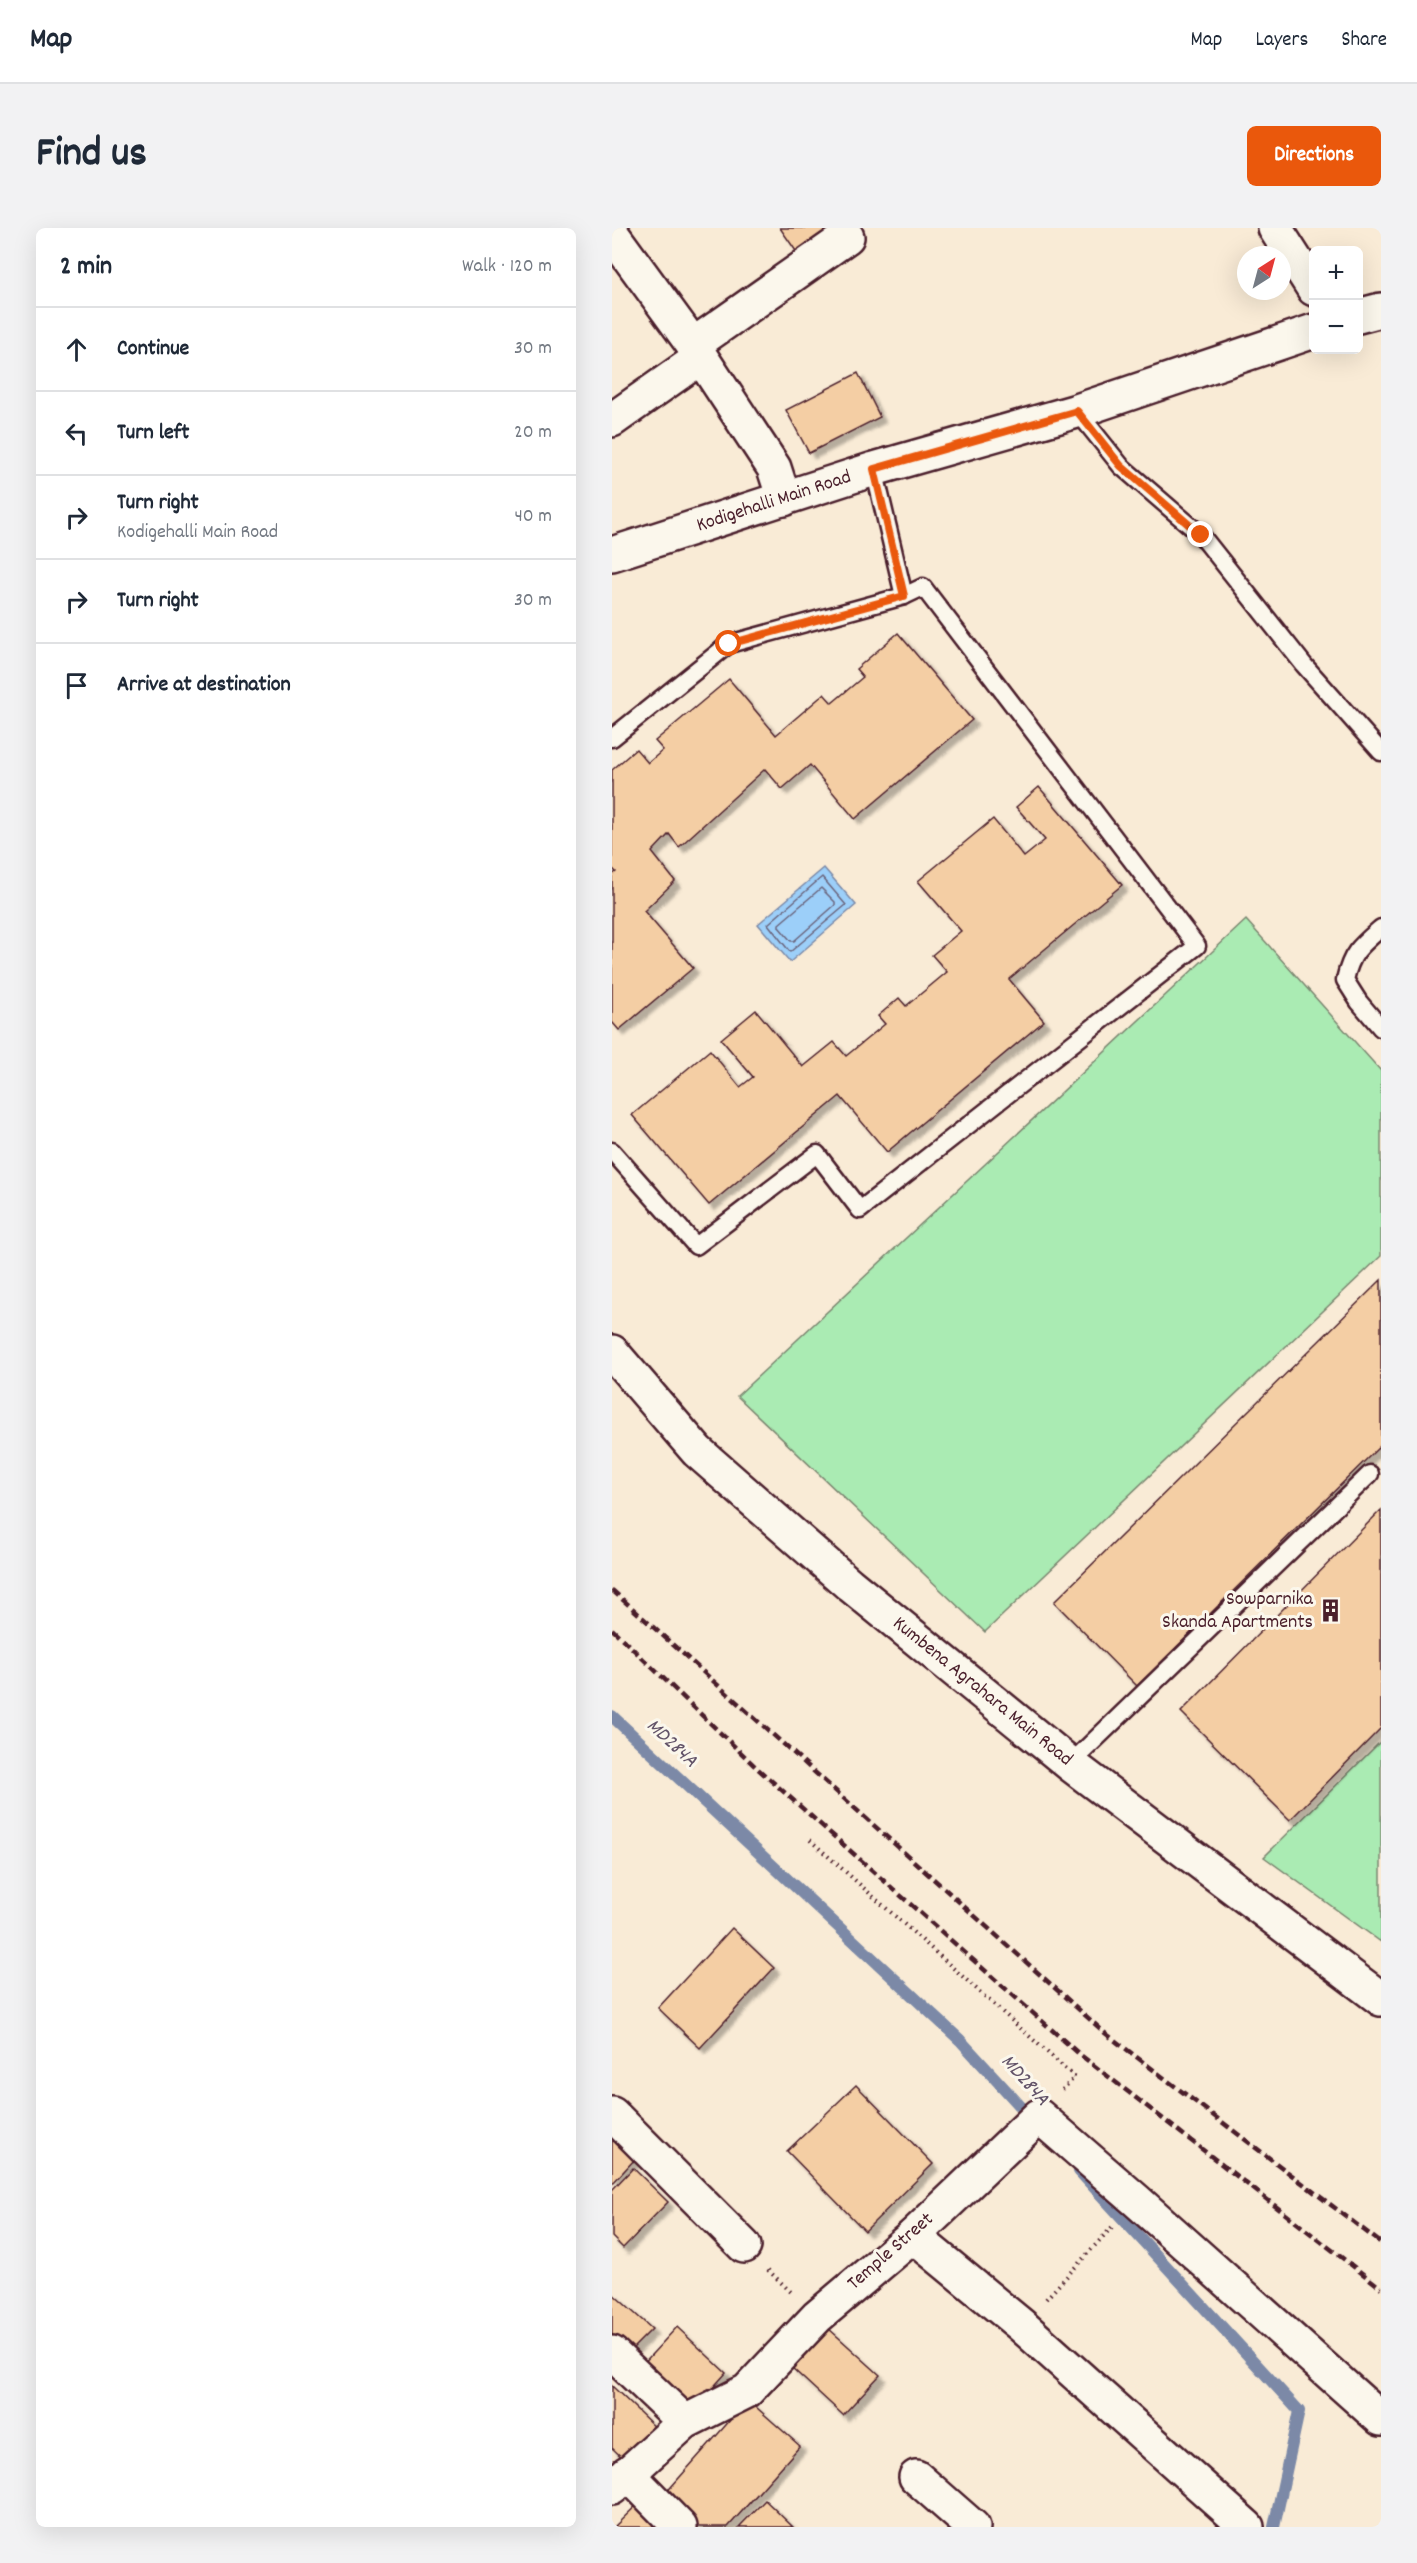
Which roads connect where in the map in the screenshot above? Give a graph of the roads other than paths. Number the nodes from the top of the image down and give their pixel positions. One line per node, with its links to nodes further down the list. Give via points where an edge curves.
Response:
1 (1275, 228): 4 (street)
2 (612, 234): 8 (street)
3 (848, 237): 8 (street)
4 (1309, 281)
5 (1381, 310): 6 (street)
6 (1363, 315)
7 (1309, 333): 9 (street, Kodigehalli Main Road)
8 (696, 352): 10 (street); 12 (street, via 774,468)
9 (1077, 411): 11 (street, Kodigehalli Main Road); 16 (lane, via 1121,466 1201,535 1304,665)
10 (612, 420)
11 (874, 469): 12 (street, Kodigehalli Main Road); 14 (lane)
12 (784, 499): 13 (street, Kodigehalli Main Road)
13 (612, 554)
14 (904, 596): 15 (lane, via 729,644); 19 (lane, via 923,587 1197,946 861,1210 817,1154 696,1246)
15 (612, 738)
16 (1381, 752)
17 (1381, 928): 18 (lane, via 1350,960 1345,980)
18 (1381, 1028)
19 (612, 1151)
20 (612, 1352): 22 (street, Kumbena Agrahara Main Road, via 697,1451 849,1584)
21 (1370, 1474): 22 (lane)
22 (1070, 1764): 23 (street, Kumbena Agrahara Main Road)
23 (1381, 1999)
24 (612, 2114): 26 (street)
25 (913, 2236): 28 (street, Temple Street, via 1039,2116); 29 (street, Temple Street, via 817,2317 747,2391); 34 (street, via 1020,2325)
26 (744, 2246)
27 (612, 2353): 29 (street)
28 (1381, 2419)
29 (686, 2422): 31 (street, Temple Street)
30 (916, 2477): 33 (street)
31 (619, 2480): 32 (street)
32 (680, 2527)
33 (974, 2527)
34 (1247, 2527)

